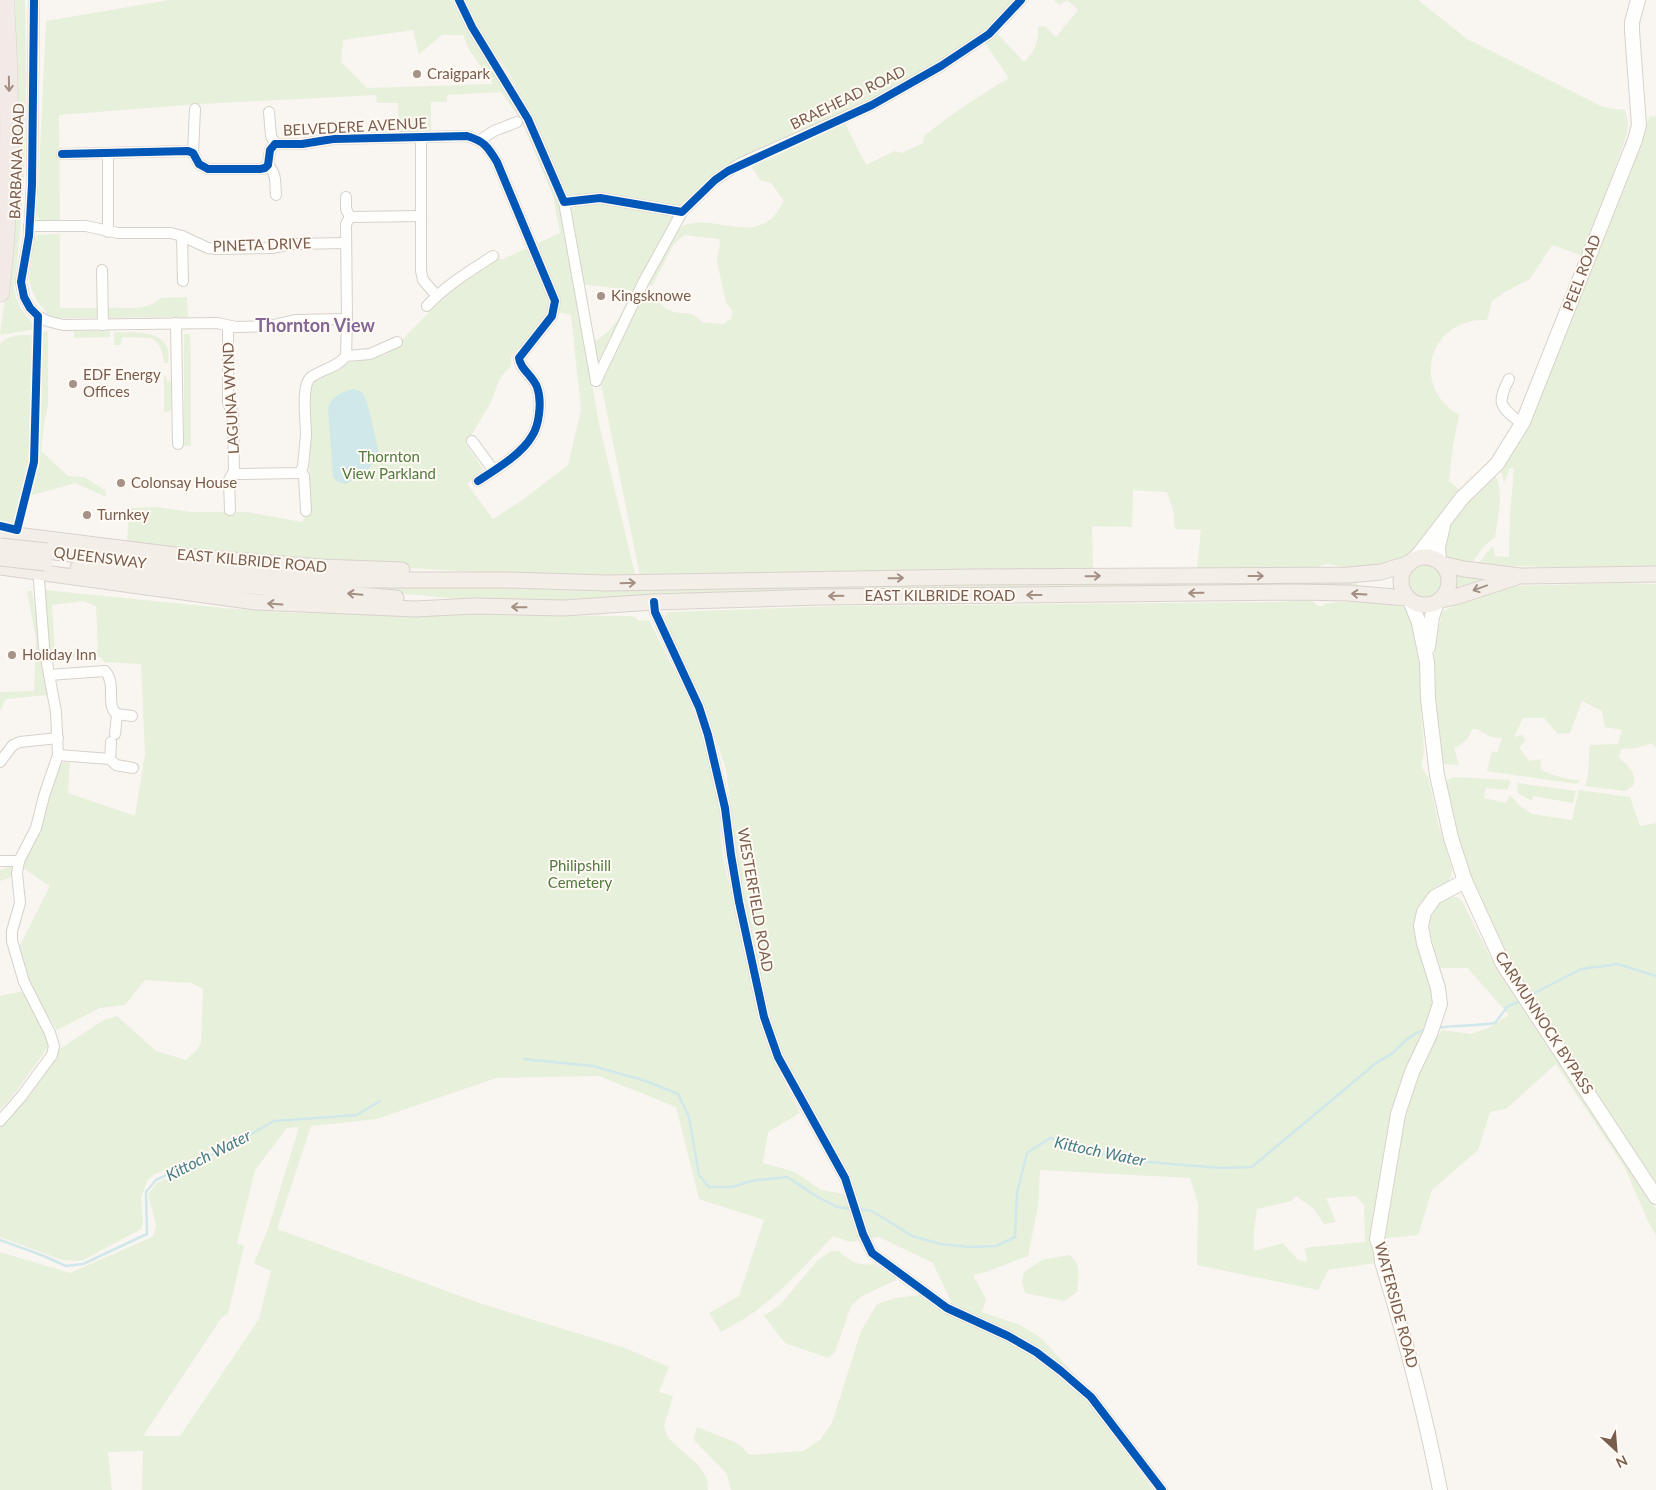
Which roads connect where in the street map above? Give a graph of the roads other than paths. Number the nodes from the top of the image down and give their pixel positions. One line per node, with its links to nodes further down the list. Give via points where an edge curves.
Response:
1 (5, 0): 29 (highway, one-way to 29, via 10,128 8,206)
2 (34, 0): 22 (street, BARBANA ROAD)
3 (458, 0): 18 (street, via 528,119)
4 (1022, 0): 19 (street, BRAEHEAD ROAD, via 989,34 941,66 872,105 728,171)
5 (1638, 0): 39 (street, PEEL ROAD, via 1632,22 1639,125 1635,140)
6 (195, 109): 13 (street)
7 (269, 112): 11 (street, BELVEDERE AVENUE)
8 (517, 122): 10 (street)
9 (420, 137): 10 (street, BELVEDERE AVENUE, via 467,136); 11 (street, BELVEDERE AVENUE, via 333,138 302,144); 20 (street)
10 (480, 140): 44 (street, via 497,162 555,301 552,316 519,358 537,387 540,407 537,425 526,445)
11 (275, 144): 15 (street, BELVEDERE AVENUE, via 270,150)
12 (108, 153): 13 (street); 14 (street); 23 (street)
13 (193, 153): 15 (street, via 199,164 208,169 260,169)
14 (62, 154)
15 (268, 165): 16 (street, via 274,170)
16 (276, 195)
17 (346, 197): 21 (street)
18 (564, 202): 19 (street, via 600,198); 19 (street, BRAEHEAD ROAD, via 596,381 643,283)
19 (682, 212)
20 (420, 216): 21 (street); 30 (street, via 421,271 423,280)
21 (350, 218): 25 (street, via 346,224)
22 (29, 226): 23 (street, PINETA DRIVE, via 86,226); 34 (street, BARBANA ROAD, via 22,282 30,308 47,321 63,325)
23 (108, 232): 24 (street, PINETA DRIVE)
24 (182, 236): 25 (street, PINETA DRIVE, via 216,249); 28 (street)
25 (345, 243): 32 (street)
26 (493, 256): 30 (street)
27 (102, 270): 34 (street)
28 (183, 281)
29 (0, 293)
30 (436, 295): 31 (street)
31 (427, 306)
32 (347, 319): 35 (street, BARBANA ROAD, via 295,320 272,326); 37 (street)
33 (176, 323): 34 (street, BARBANA ROAD); 35 (street, BARBANA ROAD); 41 (street)
34 (103, 325)
35 (228, 326): 43 (street, LAGUNA WYND, via 228,404 233,413)
36 (397, 342): 37 (street, via 370,354)
37 (346, 356): 42 (street, via 310,379 306,386 306,434)
38 (1509, 379): 39 (street, via 1501,402)
39 (1522, 424): 48 (street, PEEL ROAD, via 1497,464 1462,498)
40 (472, 441): 44 (street)
41 (178, 444)
42 (301, 470): 43 (street, LAGUNA WYND, via 294,474 264,475); 47 (street)
43 (234, 471): 46 (street, LAGUNA WYND, via 229,480)
44 (494, 471): 45 (street)
45 (478, 481)
46 (230, 510)
47 (306, 511)
48 (1446, 519): 53 (street, PEEL ROAD); 54 (street, PEEL ROAD, via 1438,547)
49 (0, 533): 50 (main road, EAST KILBRIDE ROAD)
50 (33, 537): 56 (street); 60 (main road, EAST KILBRIDE ROAD, via 183,556 312,567 407,570)
51 (0, 546): 59 (main road, QUEENSWAY, bridge, via 193,570)
52 (0, 558): 59 (main road, QUEENSWAY, bridge, via 175,580)
53 (1411, 562): 54 (main road, via 1425,557); 60 (main road, EAST KILBRIDE ROAD, one-way to 53, via 607,583 973,577 1348,576 1381,572); 62 (main road, via 1401,578 1403,591)
54 (1440, 563): 58 (main road); 63 (main road, via 1449,582)
55 (0, 567): 56 (main road, EAST KILBRIDE ROAD)
56 (38, 572): 65 (main road, EAST KILBRIDE ROAD, one-way to 56, via 415,608 256,602); 67 (street)
57 (1656, 574): 58 (main road)
58 (1520, 576): 63 (main road, one-way to 63)
59 (226, 578): 61 (main road, EAST KILBRIDE ROAD)
60 (505, 580): 61 (main road, EAST KILBRIDE ROAD, via 353,580)
61 (289, 584): 65 (main road, EAST KILBRIDE ROAD, one-way to 61)
62 (1409, 599): 63 (main road, via 1420,605); 64 (main road, EAST KILBRIDE ROAD, one-way to 64, via 1295,592 814,597); 66 (street, CARMUNNOCK BYPASS, via 1419,623)
63 (1439, 601): 66 (street, CARMUNNOCK BYPASS, via 1432,620)
64 (654, 602): 65 (main road, EAST KILBRIDE ROAD, one-way to 65, via 564,608); 80 (street, WESTERFIELD ROAD, via 655,612 699,707 711,744 725,808 739,902 764,1017 778,1057 845,1178 872,1253 947,1308 1008,1336 1061,1371 1091,1397)
65 (474, 606)
66 (1426, 662): 77 (street, CARMUNNOCK BYPASS, via 1437,775)
67 (49, 675): 68 (street, via 108,673 113,712); 70 (street)
68 (117, 714): 69 (street); 72 (street)
69 (132, 716)
70 (58, 738): 71 (street); 73 (street, via 20,742 13,745)
71 (58, 756): 72 (street); 76 (street, via 36,828)
72 (110, 758): 74 (street, via 116,765)
73 (0, 762)
74 (133, 768)
75 (0, 861): 76 (street)
76 (19, 861): 78 (street, via 20,903 12,941 24,982 54,1046 52,1054)
77 (1465, 881): 79 (street, CARMUNNOCK BYPASS, via 1503,964); 81 (street, WATERSIDE ROAD, via 1435,897 1424,912 1421,926 1440,1004 1398,1114 1377,1239 1415,1378)
78 (0, 1121)
79 (1656, 1197)
80 (1162, 1490)
81 (1440, 1490)

